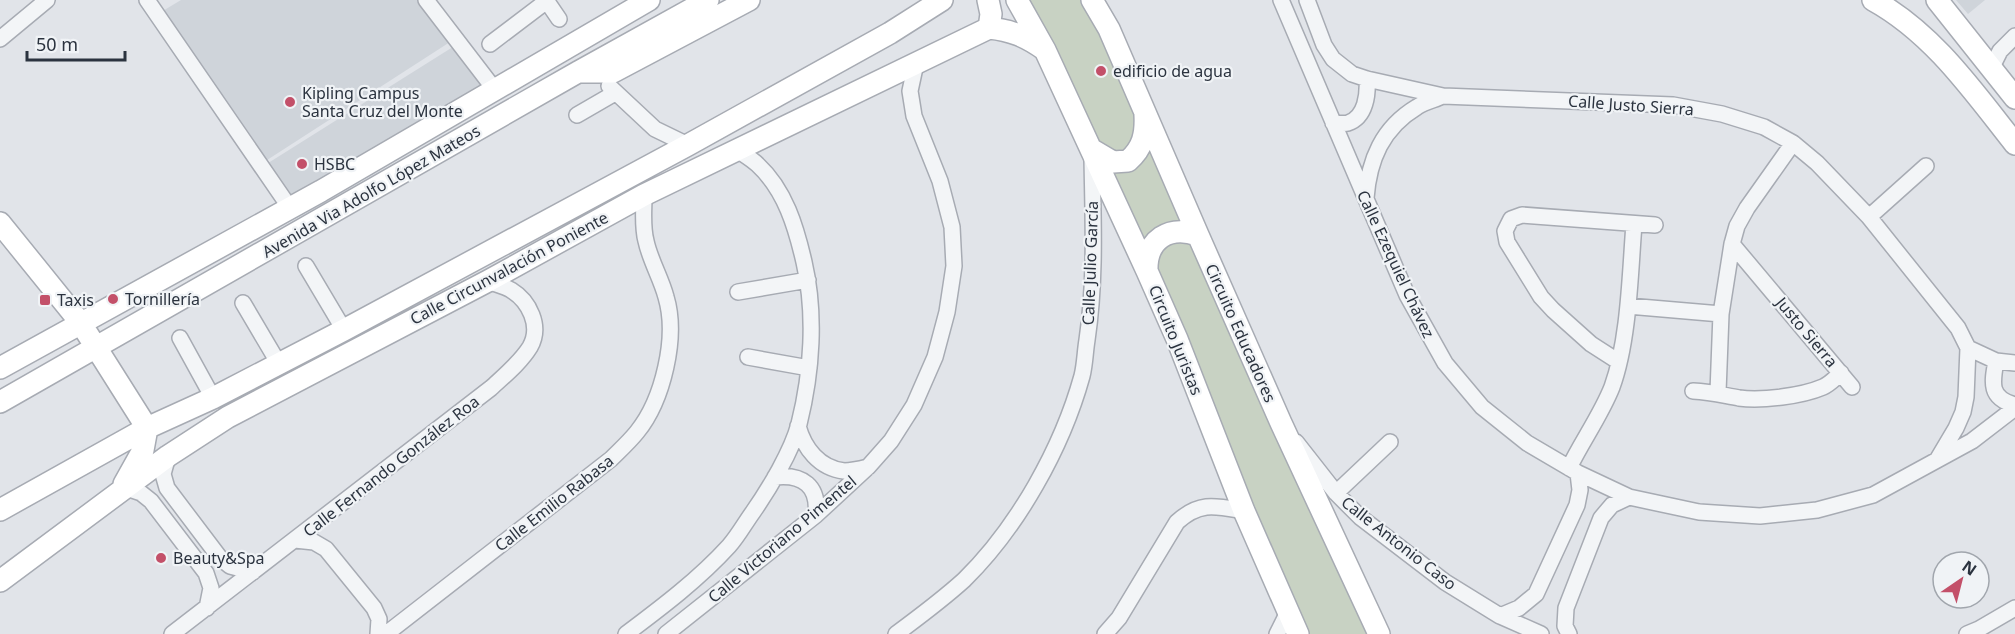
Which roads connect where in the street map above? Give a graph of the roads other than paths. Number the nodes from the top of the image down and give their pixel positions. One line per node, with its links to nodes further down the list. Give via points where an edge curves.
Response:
1 (47, 0): 22 (street)
2 (147, 0): 43 (street)
3 (426, 0): 29 (street)
4 (547, 0): 18 (street); 23 (street)
5 (648, 0): 17 (main road, Avenida Via Adolfo López Mateos)
6 (708, 0): 27 (main road, Avenida Via Adolfo López Mateos)
7 (749, 0): 27 (main road, via 613,72)
8 (942, 0): 37 (main road, Calle Circunvalación Poniente)
9 (988, 0): 19 (main road)
10 (1017, 0): 24 (main road, Circuito Juristas)
11 (1092, 0): 20 (main road, Circuito Educadores)
12 (1109, 0): 20 (main road, Circuito Educadores)
13 (1281, 0): 34 (street, Calle Ezequiel Chávez)
14 (1307, 0): 28 (street, Calle Justo Sierra, via 1333,59)
15 (1937, 0): 26 (main road)
16 (1875, 1): 36 (main road, via 1918,32 1950,62)
17 (630, 7): 29 (main road, Avenida Via Adolfo López Mateos)
18 (559, 19)
19 (989, 28): 24 (main road, via 1030,39); 25 (main road, Calle Circunvalación Poniente)
20 (1109, 29): 32 (main road, Circuito Educadores)
21 (2015, 36): 26 (street)
22 (0, 39)
23 (490, 44)
24 (1045, 50): 38 (main road, Circuito Juristas)
25 (916, 63): 39 (main road, Calle Circunvalación Poniente); 83 (street, Calle Victoriano Pimentel, via 910,91 914,116 940,180 952,227 954,266 935,357 914,405)
26 (1991, 69): 31 (main road)
27 (578, 72): 61 (main road, Avenida Via Adolfo López Mateos)
28 (1366, 79): 30 (street, Calle Justo Sierra); 34 (street, via 1366,100 1357,117 1348,123)
29 (495, 90): 43 (main road, Avenida Via Adolfo López Mateos)
30 (1443, 96): 35 (street, Calle Justo Sierra, via 1673,105 1733,117 1764,127); 42 (street, Calle Justo Sierra, via 1417,107 1395,124 1378,146 1368,172)
31 (2015, 98)
32 (1144, 110): 38 (main road, via 1144,137 1128,161 1113,162); 48 (main road, Circuito Educadores)
33 (577, 115): 37 (street, via 612,89 655,129)
34 (1333, 123): 42 (street, Calle Ezequiel Chávez)
35 (1792, 143): 44 (street, Calle Justo Sierra); 49 (street, via 1747,208)
36 (2015, 144)
37 (688, 145): 59 (main road, Calle Circunvalación Poniente)
38 (1092, 148): 51 (main road, Circuito Juristas); 105 (street, Calle Julio García, via 1092,309 1082,375 1057,445 995,544 964,579)
39 (736, 149): 41 (main road, Calle Circunvalación Poniente); 52 (street, via 757,163 782,196 797,234)
40 (1926, 166): 44 (street)
41 (644, 195): 53 (main road, Calle Circunvalación Poniente); 102 (street, Calle Emilio Rabasa, via 646,243 666,297 671,337 664,375 638,431 611,459)
42 (1365, 200): 84 (street, Calle Ezequiel Chávez, via 1407,295 1445,363 1482,407 1527,443)
43 (290, 207): 58 (main road, Avenida Via Adolfo López Mateos)
44 (1869, 217): 62 (street, Calle Justo Sierra, via 1958,328)
45 (0, 223): 58 (main road)
46 (1634, 224): 47 (street); 56 (street); 65 (street, via 1522,215 1511,219 1505,231 1507,242 1541,297 1591,344)
47 (1655, 225)
48 (1198, 235): 51 (main road, via 1186,231 1164,235 1150,250); 77 (main road, Circuito Educadores)
49 (1732, 244): 57 (street); 70 (street, Justo Sierra)
50 (306, 266): 59 (street)
51 (1147, 271): 90 (main road, Circuito Juristas)
52 (808, 280): 54 (street); 69 (street)
53 (488, 281): 81 (main road, Calle Circunvalación Poniente, via 228,417); 92 (street, Calle Fernando González Roa, via 510,289 527,304 535,322 532,344 516,366)
54 (738, 292)
55 (243, 303): 67 (street)
56 (1628, 306): 57 (street); 65 (street)
57 (1721, 314): 73 (street)
58 (80, 322): 61 (main road); 68 (main road, Avenida Via Adolfo López Mateos)
59 (344, 330): 67 (main road, Calle Circunvalación Poniente)
60 (180, 338): 74 (street)
61 (97, 347): 75 (main road, Avenida Via Adolfo López Mateos); 79 (main road)
62 (1968, 348): 64 (street); 82 (street, Calle Justo Sierra, via 1963,412)
63 (748, 357): 69 (street)
64 (1996, 361): 66 (street); 76 (street, via 1994,387 1998,397)
65 (1618, 362): 84 (street, via 1612,386)
66 (2015, 363)
67 (279, 364): 74 (main road, Calle Circunvalación Poniente)
68 (0, 368)
69 (809, 368): 78 (street)
70 (1842, 373): 71 (street); 73 (street, Justo Sierra, via 1809,392 1762,399)
71 (1852, 387)
72 (1693, 391): 73 (street, Justo Sierra)
73 (1718, 392)
74 (213, 398): 79 (main road, Calle Circunvalación Poniente)
75 (0, 402)
76 (2015, 407): 82 (street, Calle Ezequiel Chávez, via 1972,441)
77 (1281, 423): 87 (street, Calle Antonio Caso); 109 (main road, Circuito Educadores)
78 (798, 426): 83 (street, via 812,454 830,467 845,471); 85 (street)
79 (147, 428): 86 (main road, via 144,450); 89 (main road, Calle Circunvalación Poniente)
80 (1390, 442): 87 (street)
81 (168, 456): 86 (main road, Calle Circunvalación Poniente); 93 (street, via 163,474 167,488 220,558 230,566)
82 (1935, 462): 88 (street, Calle Ezequiel Chávez, via 1873,495 1817,510 1750,515 1700,512)
83 (868, 467): 91 (street, Calle Victoriano Pimentel)
84 (1573, 470): 88 (street, Calle Ezequiel Chávez); 98 (street, via 1580,490 1577,505 1536,594 1519,608)
85 (776, 477): 91 (street, via 789,476 810,486 816,496); 103 (street, via 732,543 713,564)
86 (122, 491): 94 (main road, Calle Circunvalación Poniente); 95 (street, via 141,494 152,501 206,573 211,588)
87 (1336, 493): 98 (street, Calle Antonio Caso, via 1360,517 1445,582)
88 (1629, 497): 111 (street, via 1612,505 1601,518 1566,608 1565,626)
89 (0, 510)
90 (1245, 511): 97 (main road, Circuito Juristas); 106 (street, via 1214,506 1187,513 1177,522 1119,618)
91 (816, 515): 104 (street, Calle Victoriano Pimentel)
92 (295, 540): 93 (street, Calle Fernando González Roa); 101 (street, via 314,542 326,549 374,608 379,619)
93 (253, 572): 95 (street, Calle Fernando González Roa)
94 (0, 581)
95 (207, 608): 100 (street, Calle Fernando González Roa)
96 (2015, 608): 99 (street)
97 (1288, 612): 107 (street); 108 (main road, Circuito Juristas)
98 (1500, 616): 110 (street, Calle Antonio Caso)
99 (1978, 632)
100 (172, 634)
101 (378, 634)
102 (386, 634)
103 (626, 634)
104 (666, 634)
105 (896, 634)
106 (1105, 634)
107 (1277, 634)
108 (1298, 634)
109 (1379, 634)
110 (1541, 634)
111 (1569, 634)

